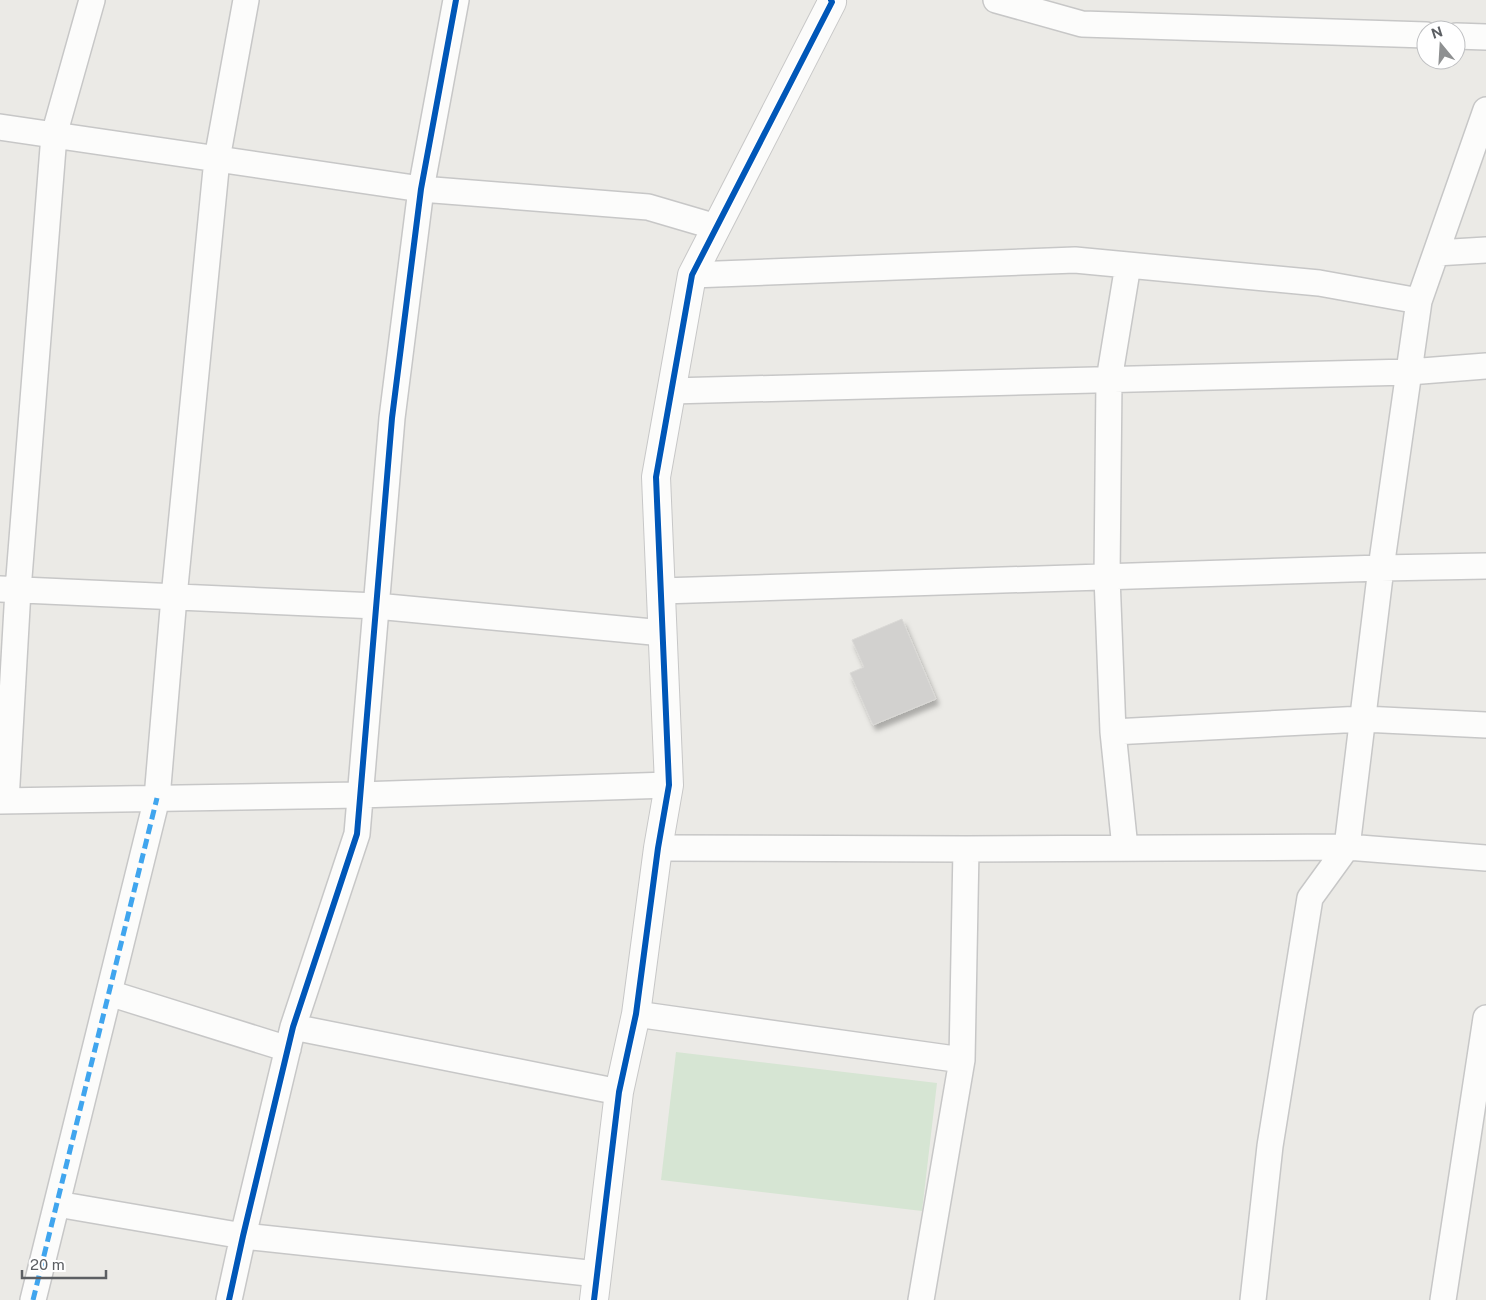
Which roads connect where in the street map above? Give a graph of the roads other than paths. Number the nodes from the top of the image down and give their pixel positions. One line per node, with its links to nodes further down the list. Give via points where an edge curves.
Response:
1 (92, 0): 11 (street)
2 (246, 0): 12 (street)
3 (456, 0): 13 (street)
4 (831, 0): 14 (street)
5 (996, 0): 6 (street, via 1082,24)
6 (1416, 35)
7 (1466, 36): 8 (street)
8 (1486, 37)
9 (1486, 110): 16 (street)
10 (0, 127): 11 (street)
11 (54, 135): 12 (street); 27 (street)
12 (217, 159): 13 (street); 29 (street)
13 (421, 189): 14 (street, via 648,207); 30 (street, via 392,418)
14 (716, 227): 18 (street)
15 (1486, 250): 16 (street)
16 (1436, 253): 19 (street)
17 (1128, 265): 18 (street, via 1074,260); 19 (street, via 1319,283); 22 (street)
18 (692, 275): 23 (street)
19 (1419, 301): 21 (street)
20 (1486, 366): 21 (street)
21 (1409, 372): 22 (street); 25 (street)
22 (1109, 380): 23 (street); 26 (street)
23 (671, 391): 28 (street, via 656,477)
24 (1486, 566): 25 (street)
25 (1381, 568): 26 (street); 32 (street)
26 (1108, 577): 28 (street); 34 (street)
27 (9, 589): 29 (street); 38 (street)
28 (661, 591): 31 (street)
29 (174, 597): 30 (street); 37 (street)
30 (376, 606): 31 (street); 36 (street)
31 (663, 633): 35 (street)
32 (1363, 719): 33 (street); 34 (street); 39 (street)
33 (1486, 725)
34 (1113, 732): 41 (street)
35 (669, 785): 36 (street); 40 (street)
36 (359, 795): 37 (street); 47 (street, via 357,834)
37 (158, 798): 38 (street); 44 (street)
38 (3, 801)
39 (1347, 847): 41 (street); 43 (street); 56 (street, via 1310,898 1270,1146)
40 (658, 848): 42 (street); 45 (street)
41 (1124, 848): 42 (street)
42 (966, 849): 48 (street)
43 (1486, 858)
44 (109, 993): 47 (street); 50 (street)
45 (636, 1014): 48 (street); 49 (street)
46 (1486, 1018): 57 (street)
47 (291, 1038): 49 (street); 51 (street)
48 (962, 1060): 55 (street)
49 (619, 1092): 52 (street)
50 (57, 1204): 51 (street); 53 (street)
51 (243, 1236): 52 (street); 54 (street)
52 (596, 1287)
53 (33, 1300)
54 (229, 1300)
55 (921, 1300)
56 (1253, 1300)
57 (1443, 1300)

